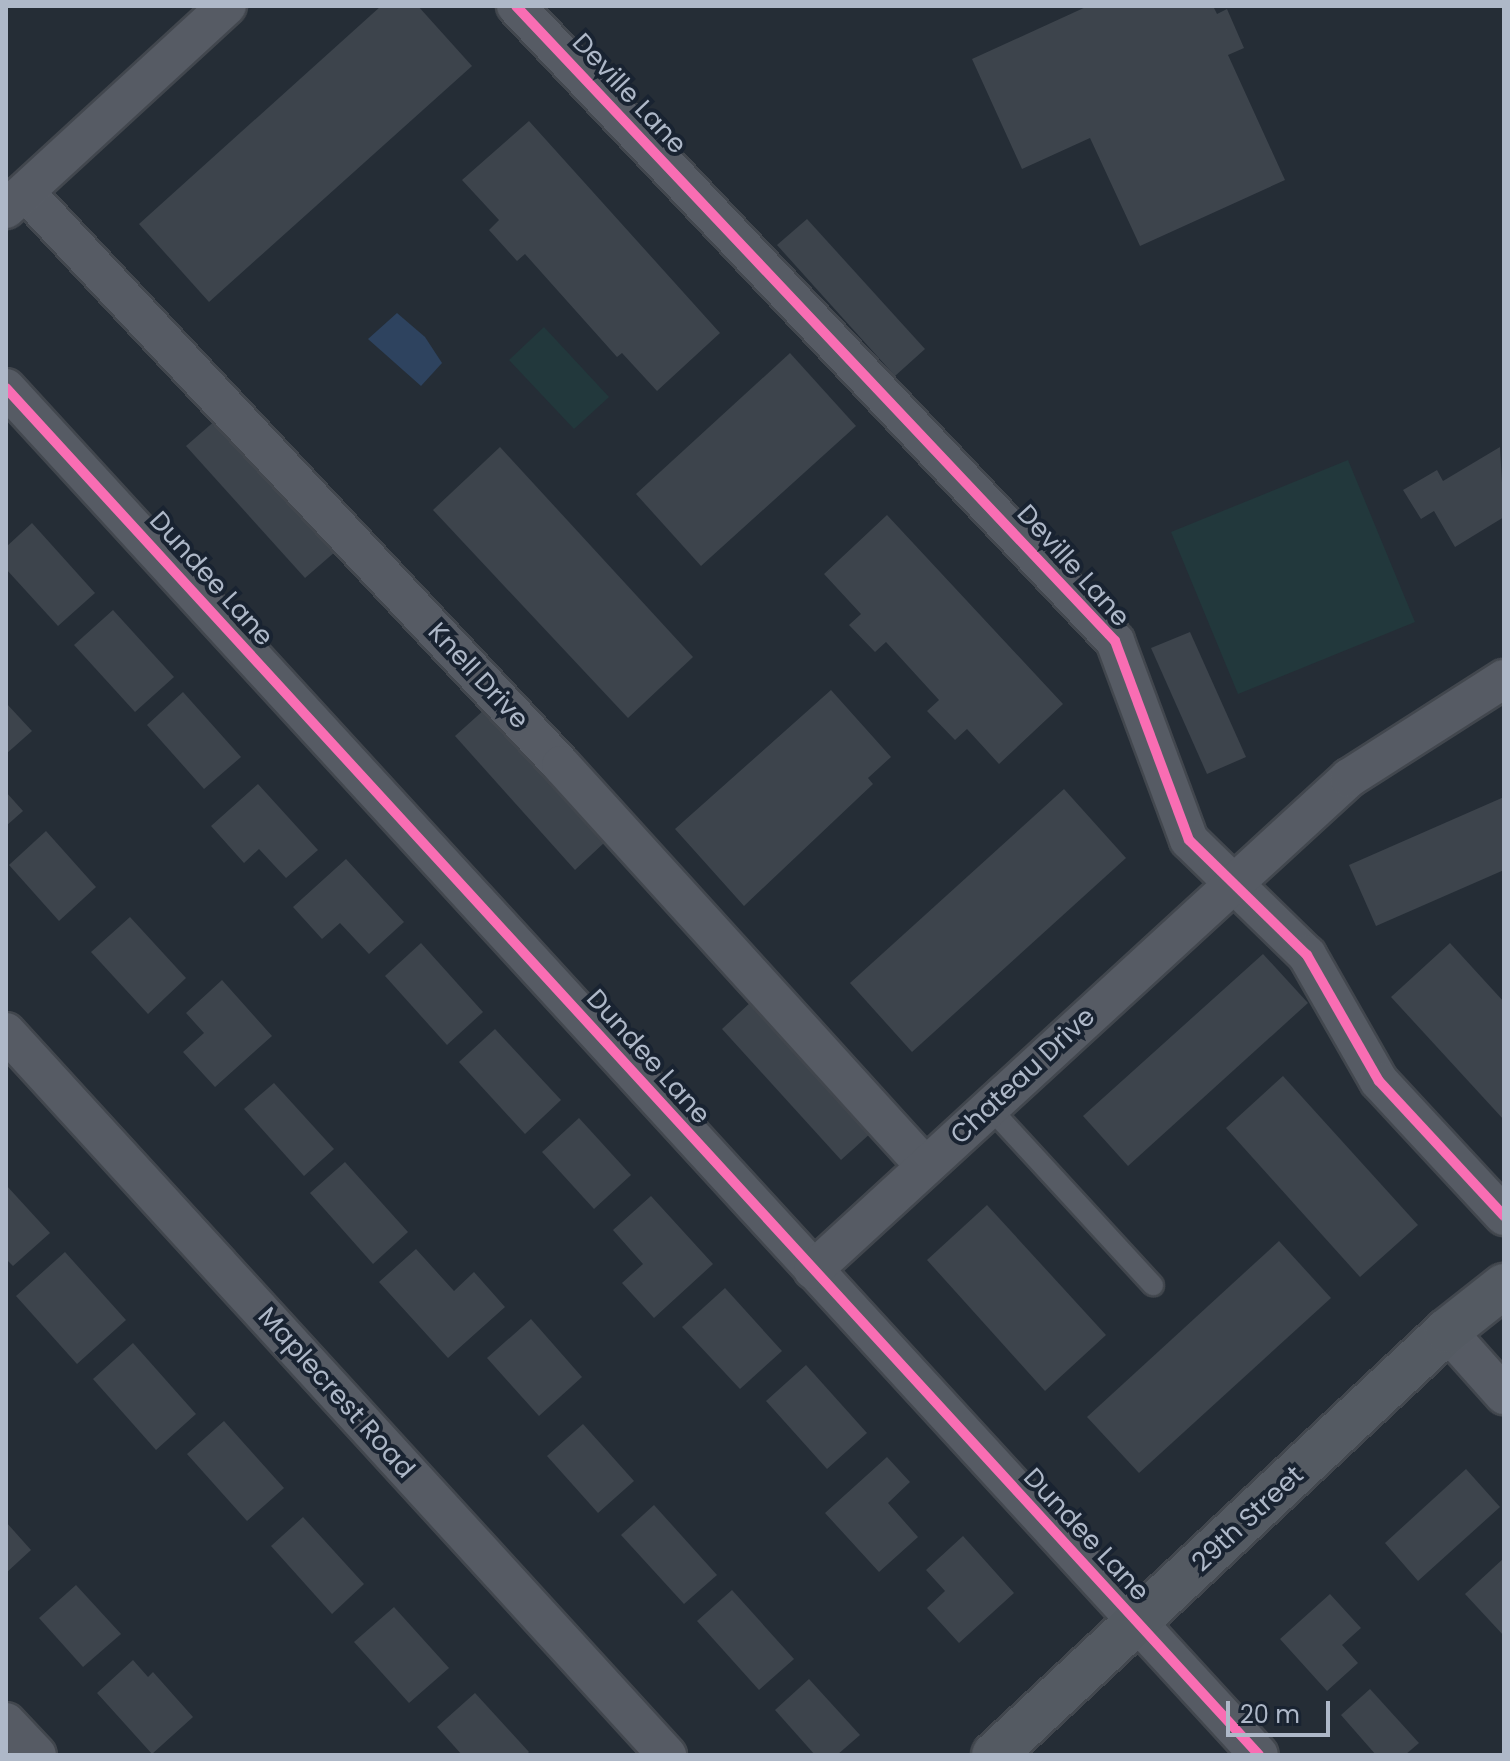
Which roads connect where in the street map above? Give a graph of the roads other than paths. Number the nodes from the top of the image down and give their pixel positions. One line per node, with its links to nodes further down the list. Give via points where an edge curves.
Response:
1 (227, 6): 3 (street)
2 (516, 6): 6 (street, Deville Lane, via 1115,641 1189,840)
3 (15, 201): 9 (street, Knell Drive, via 561,765)
4 (6, 388): 11 (street, Dundee Lane)
5 (1504, 679): 6 (street, Chateau Drive, via 1349,778)
6 (1232, 882): 8 (street, Chateau Drive); 10 (street, Deville Lane, via 1307,955 1379,1081)
7 (6, 1032): 19 (street, Maplecrest Road)
8 (990, 1108): 9 (street, Chateau Drive); 12 (lane)
9 (925, 1166): 11 (street, Chateau Drive)
10 (1504, 1216)
11 (813, 1270): 16 (street, Dundee Lane)
12 (1153, 1285)
13 (1504, 1286): 14 (street, 29th Street)
14 (1447, 1331): 15 (street); 16 (street, 29th Street)
15 (1504, 1395)
16 (1137, 1623): 20 (street, 29th Street); 21 (street, Dundee Lane)
17 (6, 1722): 18 (street)
18 (37, 1755)
19 (667, 1755)
20 (994, 1755)
21 (1259, 1755)

